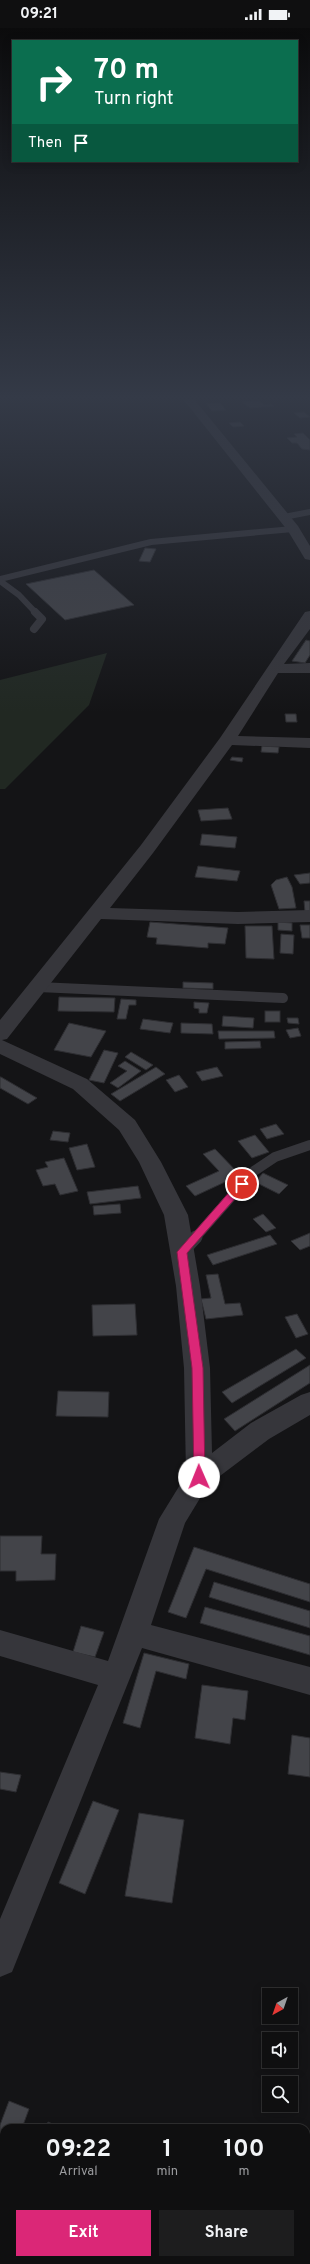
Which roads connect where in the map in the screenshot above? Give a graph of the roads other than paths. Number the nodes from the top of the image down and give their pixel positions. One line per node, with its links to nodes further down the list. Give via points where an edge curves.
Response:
1 (273, 503): 3 (street)
2 (310, 512): 3 (lane)
3 (284, 517): 4 (street)
4 (293, 529): 5 (street); 6 (lane, via 151,542)
5 (310, 556)
6 (0, 580): 8 (lane, via 42,619)
7 (310, 615): 10 (street)
8 (34, 629)
9 (310, 668): 10 (street)
10 (274, 669): 11 (street)
11 (227, 740): 12 (street); 13 (street, via 147,849)
12 (310, 743)
13 (96, 913): 14 (street, via 238,918); 15 (street)
14 (310, 916)
15 (38, 987): 16 (lane); 17 (street)
16 (283, 998)
17 (0, 1034)
18 (0, 1046): 20 (street, via 80,1084 127,1125 150,1162 176,1215)
19 (310, 1145): 20 (lane, via 282,1154 252,1173)
20 (182, 1252): 22 (street, via 197,1368)
21 (310, 1402): 22 (street, via 260,1431)
22 (199, 1477): 23 (street, via 173,1518)
23 (134, 1633): 25 (street); 26 (street)
24 (0, 1643): 25 (street)
25 (117, 1677): 27 (street)
26 (310, 1681)
27 (0, 1960)

